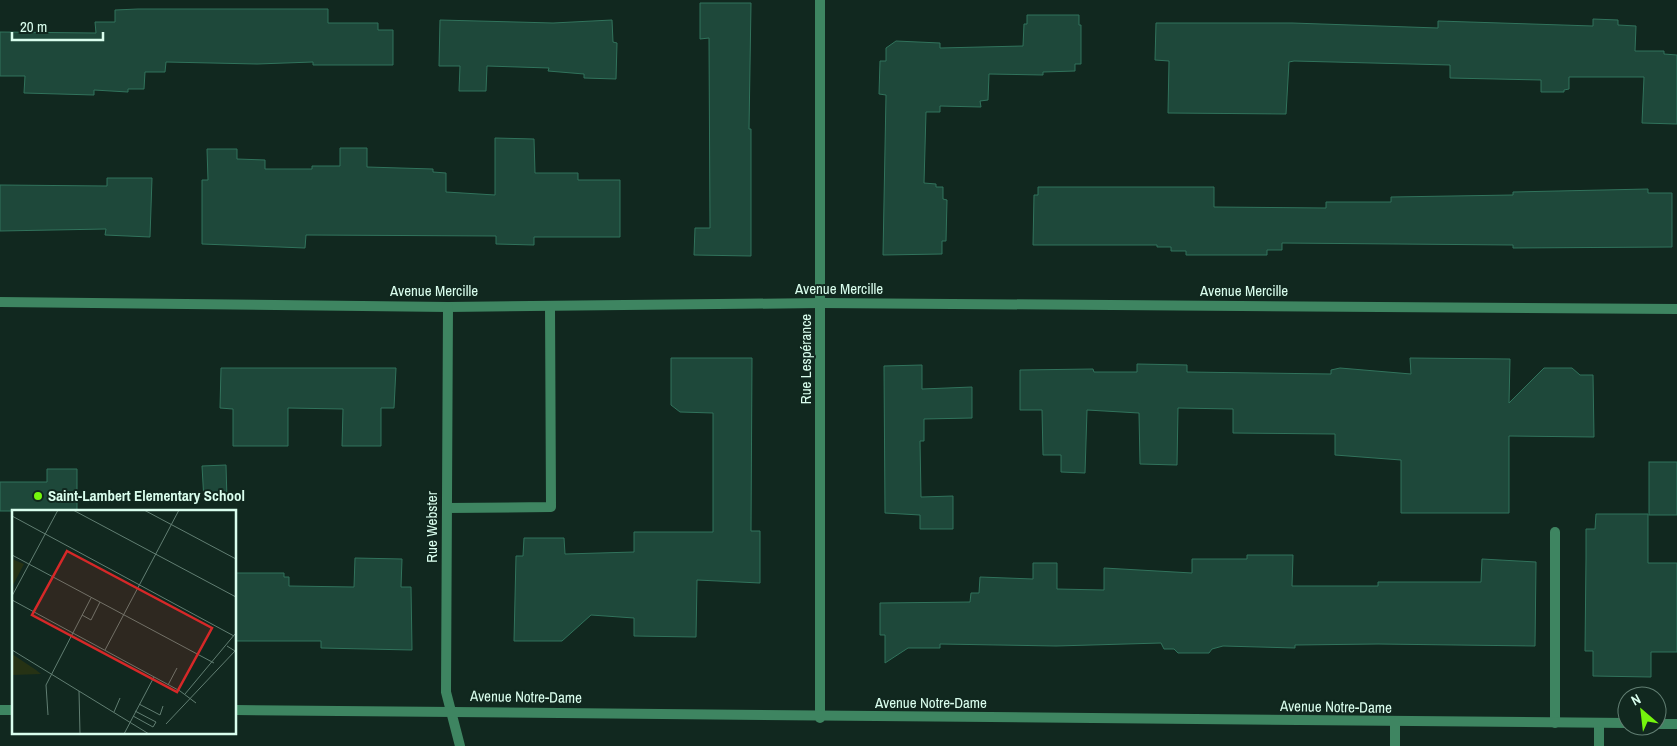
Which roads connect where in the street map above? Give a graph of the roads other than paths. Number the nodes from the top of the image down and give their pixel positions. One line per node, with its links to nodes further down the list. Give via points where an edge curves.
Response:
1 (820, 0): 3 (street, Rue Lespérance)
2 (0, 302): 5 (street, Avenue Mercille)
3 (821, 303): 4 (street, Avenue Mercille); 6 (street, Avenue Mercille); 11 (street, Rue Lespérance)
4 (550, 306): 5 (street, Avenue Mercille); 7 (street, via 551,507)
5 (448, 307): 7 (street, Rue Webster)
6 (1677, 308)
7 (447, 508): 10 (street, Rue Webster, via 446,692)
8 (1555, 532): 13 (street)
9 (236, 710): 10 (street, Avenue Notre-Dame)
10 (451, 711): 11 (street, Avenue Notre-Dame); 16 (street, Rue Webster)
11 (820, 718): 12 (street, Avenue Notre-Dame)
12 (1395, 722): 13 (street, Avenue Notre-Dame); 17 (street)
13 (1555, 723): 14 (street, Avenue Notre-Dame)
14 (1598, 723): 15 (street, Avenue Notre-Dame); 18 (street)
15 (1617, 724)
16 (460, 746)
17 (1394, 746)
18 (1599, 746)

